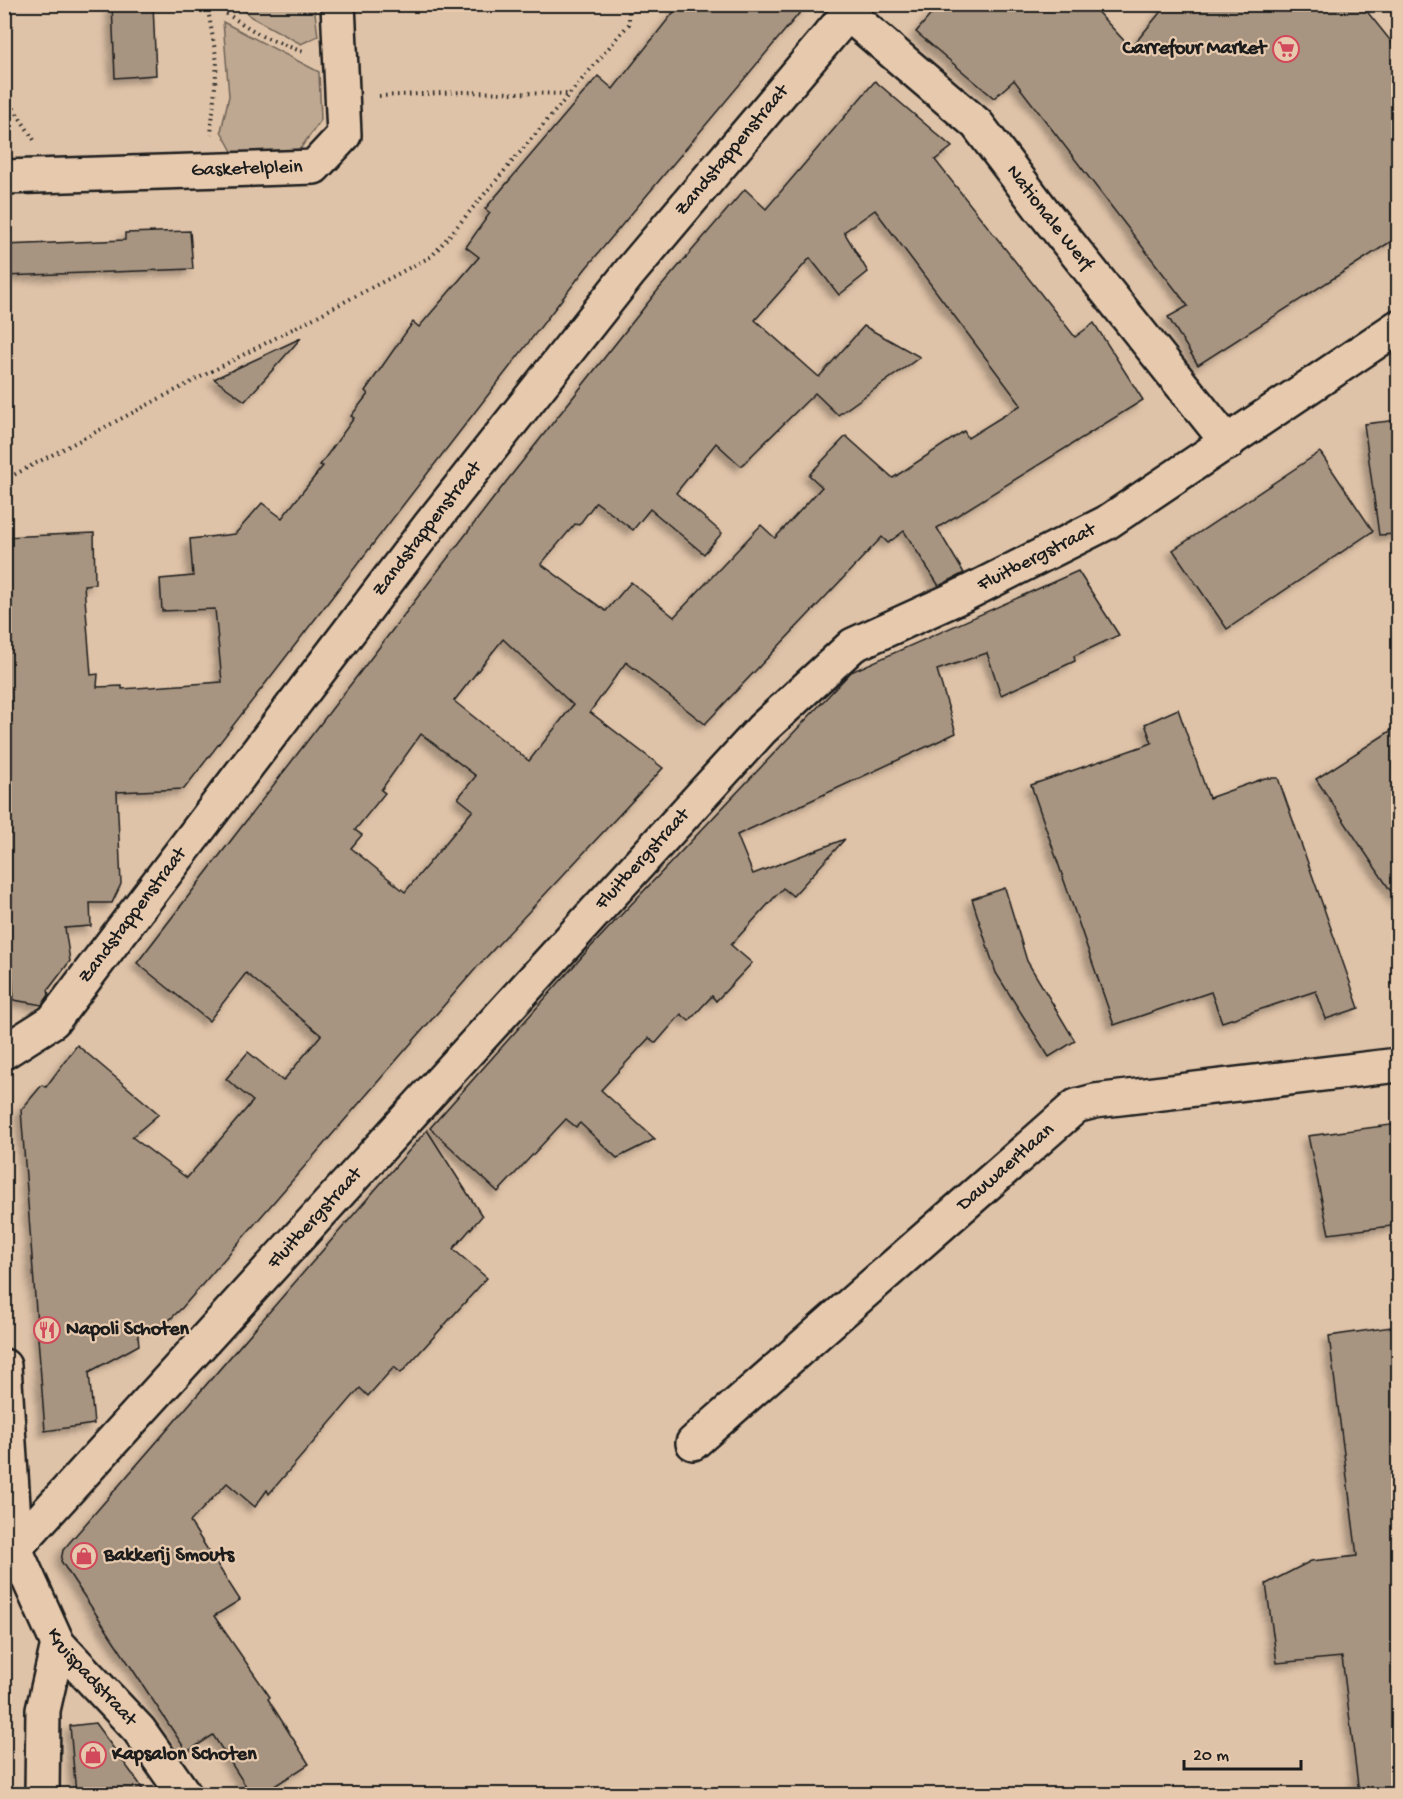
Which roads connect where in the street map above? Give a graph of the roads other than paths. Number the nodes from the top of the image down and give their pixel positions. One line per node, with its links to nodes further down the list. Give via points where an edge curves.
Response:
1 (338, 4): 3 (street, Gasketelplein, via 344,135 314,167)
2 (852, 9): 5 (street, Nationale Werf, via 977,124); 6 (street, Zandstappenstraat, via 592,319 430,525 53,1021)
3 (4, 177)
4 (1398, 327): 5 (street, Fluitbergstraat)
5 (1228, 443): 10 (street, Fluitbergstraat, via 1106,523 853,645 762,729)
6 (4, 1052)
7 (1398, 1065): 9 (street, Dauwaertlaan, via 1076,1106)
8 (4, 1366): 10 (street)
9 (693, 1443)
10 (10, 1556): 11 (street, Kruispadstraat)
11 (58, 1644): 12 (street, via 44,1710); 13 (street, Kruispadstraat, via 139,1730)
12 (42, 1794)
13 (183, 1794)

